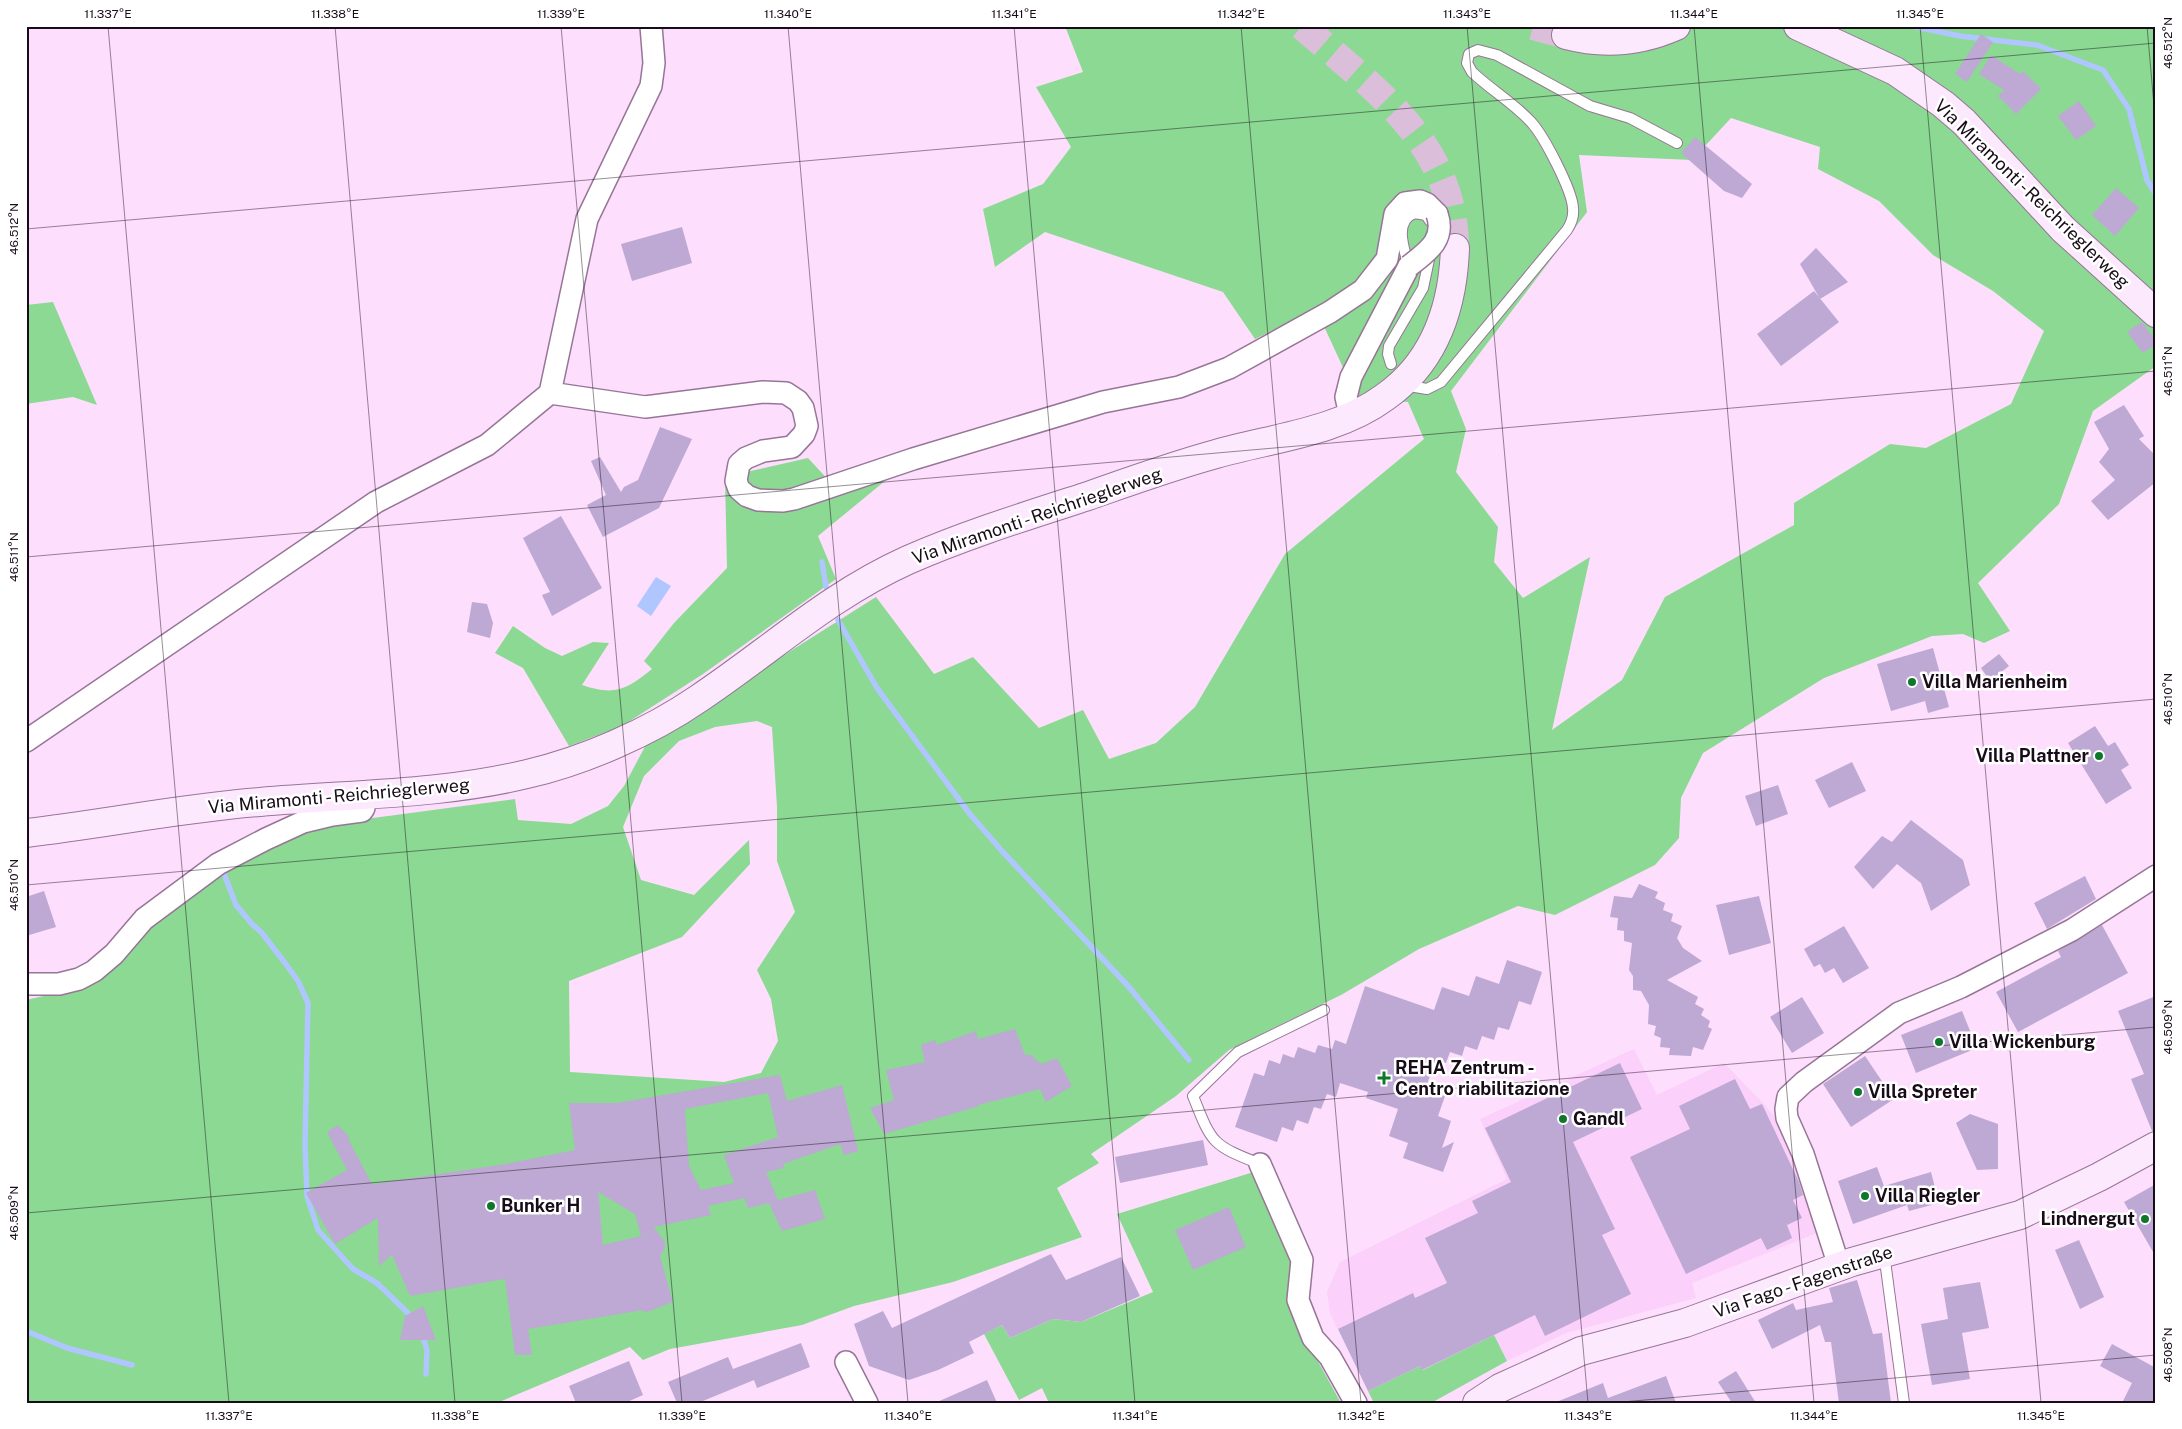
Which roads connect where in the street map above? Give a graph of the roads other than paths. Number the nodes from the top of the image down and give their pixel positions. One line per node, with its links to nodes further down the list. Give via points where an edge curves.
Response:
1 (651, 26): 11 (street, via 654,63 650,86 588,219)
2 (1676, 26): 4 (main road, via 1638,38 1601,41)
3 (1798, 26): 8 (main road, Via Miramonti - Reichrieglerweg, via 1895,71 1943,104 1964,122 2063,229)
4 (1566, 35)
5 (1677, 143): 10 (lane, via 1630,118 1590,106 1496,55 1478,50 1469,54 1467,63 1472,72 1524,114 1540,134 1568,190 1574,207 1573,215 1567,230 1441,382 1428,389)
6 (1455, 248): 12 (main road, Via Miramonti - Reichrieglerweg, via 1450,301 1432,346 1396,389)
7 (1409, 266): 9 (lane, via 1402,224 1411,214 1421,213 1426,215 1432,226 1429,269 1419,296 1389,346); 11 (street, bridge, via 1426,254 1440,236 1437,214 1420,202 1405,203 1395,214 1387,259 1364,290 1282,339 1214,374 1180,387 1103,402 1058,415 794,499 758,500 747,496 736,481 739,464 746,458 763,451 792,447 804,434 807,426 803,408 786,393 763,392 645,407); 12 (street, via 1350,377 1346,397)
8 (2156, 313)
9 (1391, 364)
10 (1415, 387)
11 (550, 393): 13 (street, via 487,445 376,502)
12 (1350, 415): 14 (main road, Via Miramonti - Reichrieglerweg, via 1324,426 1206,457 1026,516 909,560 818,610 697,700 658,722 573,761 527,774 441,790)
13 (26, 741)
14 (364, 796): 15 (main road, Via Miramonti - Reichrieglerweg, via 259,802); 17 (street, via 362,811 303,822 218,864 144,919 114,954 94,971 59,984)
15 (26, 833)
16 (2156, 876): 22 (street, via 2072,930 1961,987 1899,1013 1788,1097 1788,1118)
17 (26, 984)
18 (1324, 1010): 20 (lane, via 1238,1052 1193,1096 1209,1136 1225,1150)
19 (2156, 1146): 21 (main road, Via Fago - Fagenstraße, via 2020,1215)
20 (1260, 1164): 25 (street, via 1302,1260 1298,1300 1312,1338 1330,1357)
21 (1884, 1252): 22 (main road, Via Fago - Fagenstraße); 27 (lane)
22 (1839, 1266): 26 (main road, Via Fago - Fagenstraße, via 1685,1324 1581,1351 1500,1388)
23 (846, 1362): 24 (street)
24 (867, 1403)
25 (1356, 1403)
26 (1477, 1403)
27 (1904, 1403)

